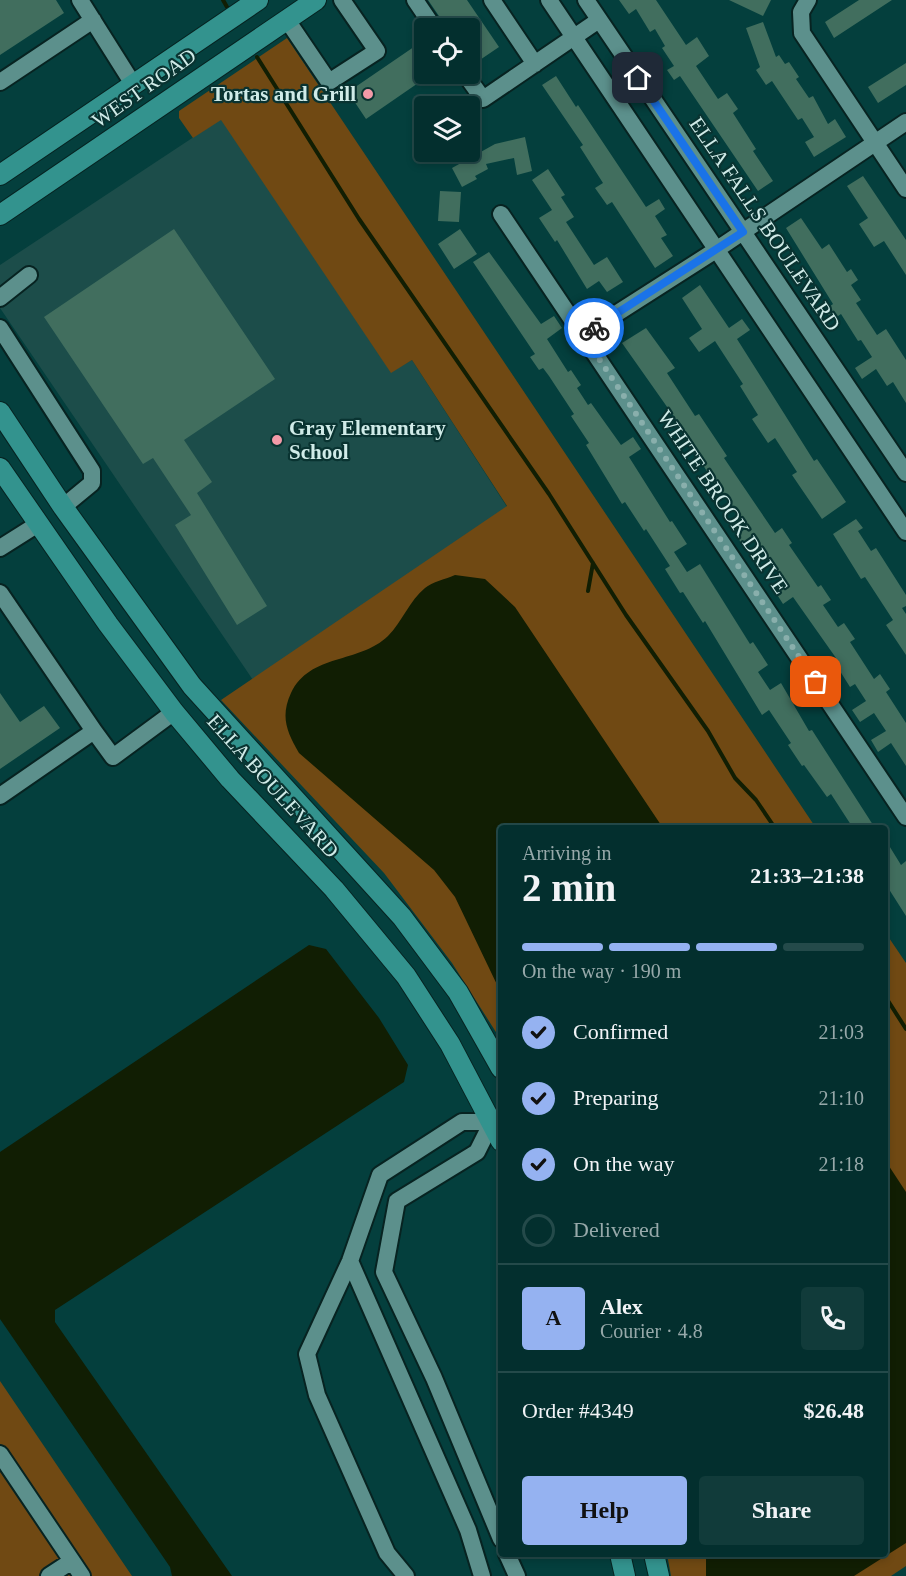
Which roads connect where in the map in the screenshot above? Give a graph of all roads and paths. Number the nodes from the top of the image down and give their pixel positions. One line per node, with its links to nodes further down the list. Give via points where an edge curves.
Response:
1 (80, 0): 11 (street)
2 (258, 0): 17 (main road, WEST ROAD)
3 (316, 0): 12 (main road, WEST ROAD)
4 (342, 0): 12 (street, via 376,51 328,82)
5 (415, 0): 10 (street)
6 (492, 0): 15 (street)
7 (549, 0): 14 (street)
8 (586, 0): 13 (street, ELLA FALLS BOULEVARD)
9 (808, 0): 20 (street, via 801,12 802,33)
10 (427, 18)
11 (93, 20): 16 (street); 17 (street)
12 (287, 20): 24 (main road, WEST ROAD)
13 (599, 20): 14 (street); 25 (street, ELLA FALLS BOULEVARD)
14 (574, 38): 15 (street); 26 (street)
15 (535, 64): 18 (street, via 483,99)
16 (0, 82)
17 (133, 84): 21 (main road, WEST ROAD)
18 (472, 84)
19 (906, 122): 20 (street)
20 (874, 143): 22 (street); 25 (street)
21 (0, 175)
22 (906, 189)
23 (501, 214): 30 (street, WHITE BROOK DRIVE)
24 (0, 215)
25 (743, 232): 26 (street); 33 (street, ELLA FALLS BOULEVARD)
26 (716, 250): 30 (street); 36 (street)
27 (29, 275): 28 (street)
28 (0, 298)
29 (0, 328): 34 (street, via 92,471 92,483)
30 (583, 335): 43 (street, WHITE BROOK DRIVE)
31 (0, 412): 34 (main road, ELLA BOULEVARD)
32 (0, 468): 35 (main road, ELLA BOULEVARD)
33 (906, 473)
34 (63, 507): 35 (main road); 39 (main road, ELLA BOULEVARD)
35 (38, 524): 37 (street); 40 (main road, ELLA BOULEVARD)
36 (906, 532)
37 (0, 548)
38 (0, 593): 41 (street)
39 (196, 690): 40 (main road); 44 (main road, ELLA BOULEVARD, via 402,917 458,992)
40 (174, 712): 41 (street, via 113,757); 45 (main road, ELLA BOULEVARD, via 230,779 334,889 406,976)
41 (94, 731): 42 (street)
42 (0, 796)
43 (906, 817)
44 (498, 1063)
45 (496, 1119): 46 (street, via 462,1122 380,1175); 48 (street, via 477,1152 397,1201 384,1272 434,1378)
46 (350, 1261): 55 (street, via 307,1354 318,1395 387,1553); 56 (street, via 468,1530)
47 (0, 1454): 52 (street)
48 (498, 1532)
49 (508, 1557): 57 (street)
50 (621, 1557): 58 (main road)
51 (655, 1557): 59 (main road)
52 (72, 1561): 53 (street); 54 (street)
53 (50, 1576)
54 (82, 1576)
55 (406, 1576)
56 (482, 1576)
57 (517, 1576)
58 (625, 1576)
59 (659, 1576)

